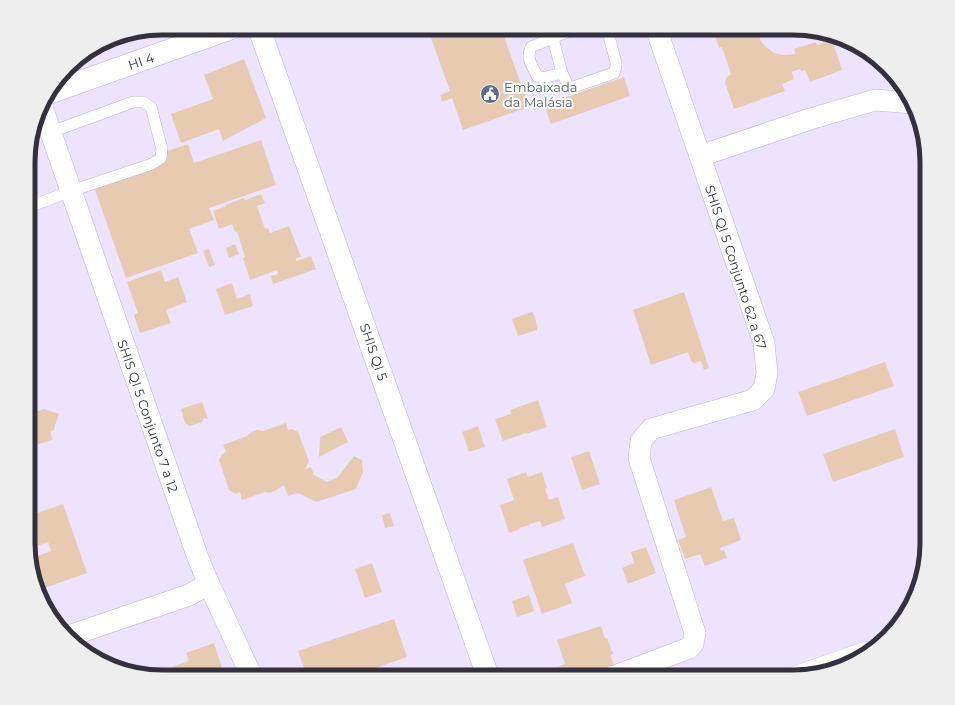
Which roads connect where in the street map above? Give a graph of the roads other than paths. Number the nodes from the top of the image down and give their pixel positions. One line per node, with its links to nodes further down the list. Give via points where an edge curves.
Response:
1 (198, 35): 8 (street, HI 4)
2 (261, 35): 18 (street, SHIS QI 5)
3 (560, 35): 6 (lane)
4 (609, 35): 7 (lane, via 616,63 614,73 573,87 568,86)
5 (658, 35): 12 (street, SHIS QI 5 Conjunto 62 a 67)
6 (553, 38): 7 (lane); 7 (lane, via 532,47 529,60 537,76 543,78)
7 (562, 73)
8 (57, 90)
9 (905, 102): 12 (street, via 875,100)
10 (44, 115): 11 (street, SHIS QI 5 Conjunto 7 a 12)
11 (50, 132): 13 (street, SHIS QI 5 Conjunto 7 a 12); 13 (lane, via 133,102 143,102 151,107 162,149 161,158 152,164)
12 (700, 156): 19 (street, SHIS QI 5 Conjunto 62 a 67, via 764,343 767,373 764,389 753,400 651,429 641,441 639,458 694,633 693,644 689,648)
13 (71, 191): 14 (lane); 15 (street, SHIS QI 5 Conjunto 7 a 12)
14 (35, 205)
15 (209, 584): 16 (street, via 189,595); 17 (street, SHIS QI 5 Conjunto 7 a 12)
16 (74, 634)
17 (249, 670)
18 (486, 670)
19 (631, 670)

